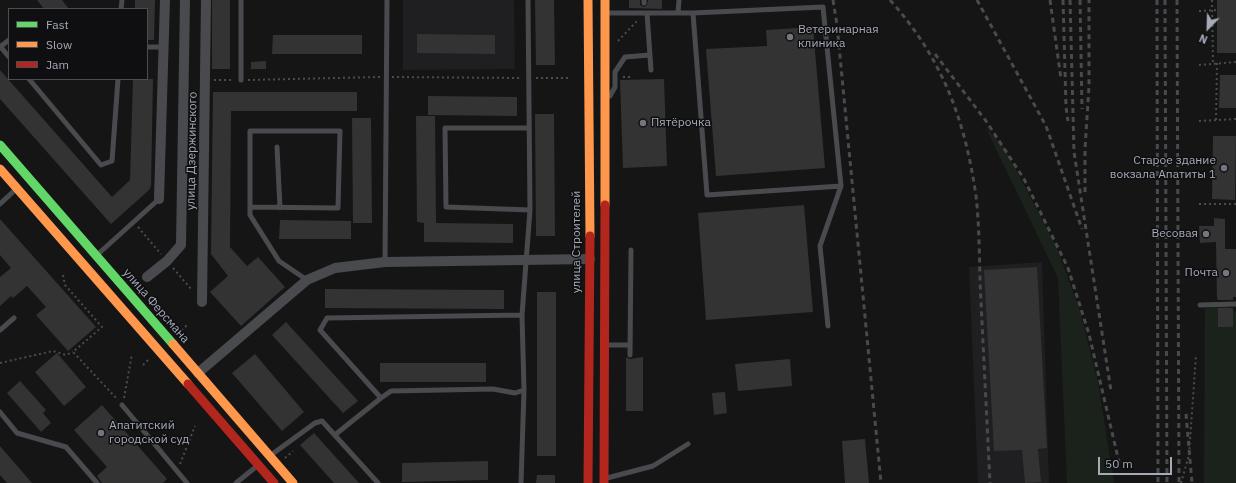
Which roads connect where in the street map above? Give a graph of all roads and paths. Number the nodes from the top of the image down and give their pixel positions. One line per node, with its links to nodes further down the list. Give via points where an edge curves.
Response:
1 (165, 0): 23 (street)
2 (185, 0): 62 (street, улица Дзержинского, via 181,246)
3 (206, 0): 36 (street, улица Дзержинского)
4 (241, 0): 37 (lane)
5 (387, 0): 31 (lane)
6 (528, 0): 32 (lane)
7 (588, 0): 18 (main road, улица Строителей)
8 (605, 0): 14 (main road)
9 (679, 0): 16 (lane)
10 (1212, 0): 11 (path)
11 (1212, 10): 12 (path); 13 (path); 28 (path)
12 (1217, 10)
13 (1199, 11)
14 (605, 13): 15 (lane); 18 (main road); 38 (main road)
15 (647, 13): 16 (lane); 25 (lane)
16 (678, 13): 17 (lane)
17 (693, 13): 46 (lane, via 823,7); 46 (lane, via 707,195)
18 (588, 14): 57 (main road, улица Строителей)
19 (638, 19): 20 (path)
20 (616, 43)
21 (0, 46): 24 (lane)
22 (148, 47): 23 (lane)
23 (165, 47): 48 (street)
24 (8, 56)
25 (650, 56): 30 (lane); 38 (lane, via 625,57 615,72 615,87)
26 (1236, 62): 27 (path)
27 (1217, 63): 28 (path); 40 (path)
28 (1213, 64): 29 (path)
29 (1199, 65)
30 (651, 70)
31 (387, 77): 32 (path); 37 (path); 60 (lane)
32 (528, 78): 33 (path); 42 (lane)
33 (570, 78)
34 (30, 80): 35 (lane, via 101,165 112,161)
35 (118, 80)
36 (206, 80): 37 (path); 64 (street, улица Дзержинского)
37 (241, 80)
38 (605, 105): 58 (main road)
39 (1236, 119): 40 (path)
40 (1216, 120): 41 (path)
41 (1199, 121)
42 (529, 128): 54 (lane); 54 (lane, via 445,128 446,207)
43 (0, 145): 56 (main road, улица Ферсмана)
44 (277, 146): 53 (lane)
45 (0, 169): 47 (main road)
46 (841, 186): 70 (lane, via 820,246)
47 (17, 188): 49 (lane); 95 (main road)
48 (159, 199): 56 (lane)
49 (0, 204)
50 (1199, 204): 51 (path)
51 (1236, 204)
52 (250, 207): 53 (lane); 53 (lane, via 250,131 340,131 338,208); 63 (lane, via 250,215 279,261)
53 (280, 208)
54 (530, 210): 59 (lane)
55 (631, 250): 74 (lane)
56 (96, 256): 82 (main road, улица Ферсмана)
57 (590, 259): 58 (main road); 59 (street); 88 (main road, улица Строителей)
58 (605, 259): 73 (main road)
59 (526, 260): 60 (street); 67 (lane)
60 (385, 262): 63 (street, via 335,268)
61 (63, 275): 75 (path, via 65,285 102,327)
62 (147, 277)
63 (307, 280): 82 (street)
64 (202, 302)
65 (1236, 304): 66 (lane)
66 (1200, 305)
67 (522, 316): 83 (lane); 84 (lane, via 327,318 320,330)
68 (14, 318): 71 (lane)
69 (187, 325): 72 (path)
70 (828, 326)
71 (0, 330)
72 (177, 334)
73 (604, 345): 74 (lane); 89 (main road)
74 (630, 345): 77 (lane)
75 (73, 352): 80 (path, via 66,355 53,351); 85 (path, via 89,366)
76 (132, 354): 85 (path)
77 (630, 355)
78 (1196, 355): 106 (path, via 1189,455)
79 (149, 360): 81 (path)
80 (0, 363)
81 (143, 365)
82 (198, 373): 93 (main road, улица Ферсмана)
83 (524, 390): 84 (lane, via 514,393 493,389 391,391); 104 (lane)
84 (381, 398): 90 (lane)
85 (122, 405): 96 (lane)
86 (0, 412): 98 (lane, via 17,433 66,447)
87 (195, 426): 96 (path)
88 (588, 430): 89 (main road); 105 (main road, улица Строителей)
89 (604, 430): 97 (main road)
90 (336, 434): 93 (lane, via 322,421 315,423); 103 (lane)
91 (688, 444): 97 (lane, via 653,466)
92 (293, 451): 94 (path)
93 (270, 456): 95 (main road); 102 (main road, улица Ферсмана)
94 (285, 458)
95 (258, 465): 100 (lane); 101 (main road)
96 (178, 471): 99 (lane)
97 (604, 481)
98 (97, 483)
99 (188, 483)
100 (236, 483)
101 (274, 483)
102 (293, 483)
103 (378, 483)
104 (521, 483)
105 (588, 483)
106 (1181, 483)

